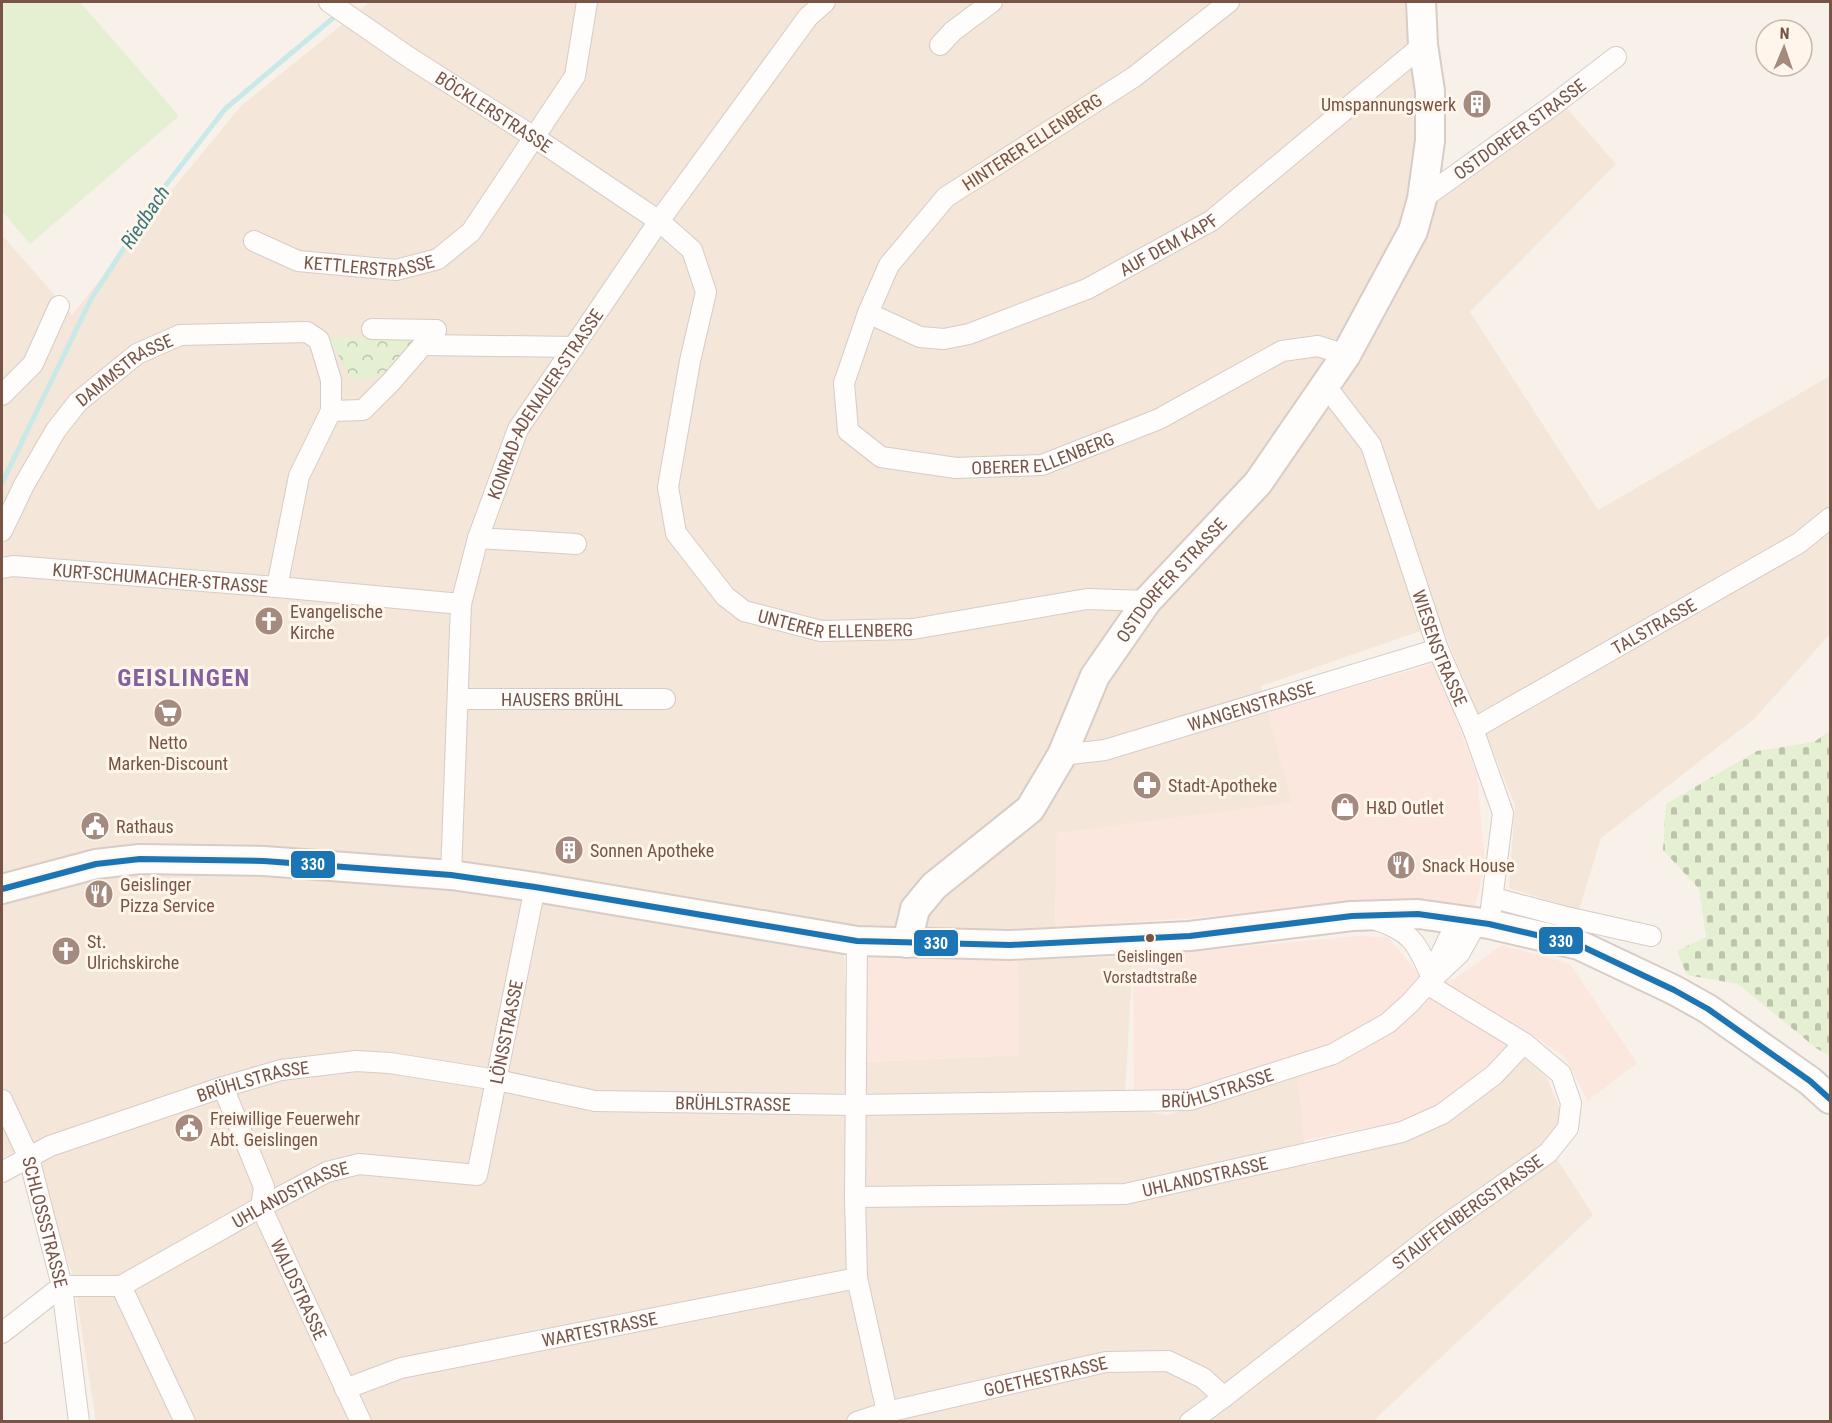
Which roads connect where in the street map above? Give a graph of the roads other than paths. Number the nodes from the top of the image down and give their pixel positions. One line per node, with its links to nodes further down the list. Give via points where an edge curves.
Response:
1 (587, 2): 10 (street, KETTLERSTRASSE, via 575,76)
2 (825, 2): 12 (street, KONRAD-ADENAUER-STRASSE, via 808,17)
3 (992, 2): 7 (street)
4 (1229, 2): 15 (street, HINTERER ELLENBERG, via 1134,77 946,197 889,265)
5 (1420, 2): 8 (main road, OSTDORFER STRASSE)
6 (331, 3): 10 (street, BÖCKLERSTRASSE)
7 (940, 45)
8 (1423, 45): 11 (main road, OSTDORFER STRASSE, via 1430,91 1430,131); 15 (street, AUF DEM KAPF, via 1211,221 1088,289 969,334 944,339 920,337)
9 (1616, 57): 11 (street, OSTDORFER STRASSE)
10 (534, 137): 12 (street, BÖCKLERSTRASSE); 13 (street, KETTLERSTRASSE, via 471,232 438,259 396,270 298,261)
11 (1422, 199): 19 (main road, OSTDORFER STRASSE, via 1413,231)
12 (659, 221): 18 (street, KONRAD-ADENAUER-STRASSE); 29 (street, UNTERER ELLENBERG, via 692,250 706,292 668,487 676,533 725,596 744,611 821,631 901,630 1087,599)
13 (254, 241)
14 (59, 306): 21 (street, via 33,364)
15 (868, 313): 19 (street, OBERER ELLENBERG, via 844,383 848,431 881,457 956,468 1042,465 1159,419 1282,351 1318,346)
16 (372, 329): 17 (street)
17 (430, 338): 18 (street); 22 (street, via 363,410)
18 (574, 347): 25 (street, KONRAD-ADENAUER-STRASSE, via 518,429)
19 (1346, 355): 20 (main road, OSTDORFER STRASSE)
20 (1325, 385): 29 (main road, OSTDORFER STRASSE, via 1258,483); 31 (street, WIESENSTRASSE, via 1371,445)
21 (2, 395)
22 (331, 411): 24 (street, DAMMSTRASSE, via 331,380 319,340 307,332 180,335 137,354 78,402 56,430); 28 (street, via 299,476)
23 (1830, 518): 34 (street, TALSTRASSE, via 1800,543)
24 (2, 531)
25 (478, 538): 26 (street); 30 (street, KONRAD-ADENAUER-STRASSE)
26 (576, 544)
27 (2, 568): 28 (street, KURT-SCHUMACHER-STRASSE)
28 (277, 587): 30 (street, KURT-SCHUMACHER-STRASSE)
29 (1147, 601): 35 (main road, OSTDORFER STRASSE, via 1095,676)
30 (461, 604): 32 (street, KONRAD-ADENAUER-STRASSE)
31 (1438, 649): 34 (street, WIESENSTRASSE); 35 (street, WANGENSTRASSE, via 1105,750)
32 (458, 699): 33 (street, HAUSERS BRÜHL); 36 (street, KONRAD-ADENAUER-STRASSE)
33 (665, 699)
34 (1473, 729): 40 (street, WIESENSTRASSE, via 1503,813)
35 (1062, 754): 43 (main road, OSTDORFER STRASSE, via 1030,809 934,886 915,909)
36 (451, 875): 37 (main road); 38 (main road, via 264,861 140,859 96,864)
37 (535, 887): 42 (main road); 46 (street, LÖNSSTRASSE)
38 (2, 890)
39 (1362, 916): 40 (main road); 43 (main road, via 1190,936 1010,945); 44 (street, via 1407,934 1418,948)
40 (1480, 916): 41 (street, via 1562,916); 44 (street, BRÜHLSTRASSE, via 1459,954); 48 (main road, via 1579,945 1674,990 1802,1074)
41 (1651, 936)
42 (857, 941): 43 (main road); 50 (street)
43 (907, 943)
44 (1429, 980): 45 (street, STAUFFENBERGSTRASSE); 50 (street, BRÜHLSTRASSE, via 1388,1023 1333,1054 1190,1100)
45 (1524, 1043): 54 (street, UHLANDSTRASSE, via 1494,1074 1442,1114 1402,1132 1125,1194); 61 (street, STAUFFENBERGSTRASSE, via 1561,1074 1572,1103 1568,1128 1548,1153 1444,1226)
46 (498, 1080): 47 (street, BRÜHLSTRASSE, via 356,1061 281,1070); 50 (street, BRÜHLSTRASSE, via 595,1101); 53 (street, LÖNSSTRASSE)
47 (223, 1087): 51 (street, BRÜHLSTRASSE, via 50,1146); 55 (street, WALDSTRASSE, via 264,1187)
48 (1830, 1099)
49 (2, 1100): 51 (street, SCHLOSSSTRASSE)
50 (855, 1105): 54 (street)
51 (29, 1158): 52 (street, BRÜHLSTRASSE); 57 (street, SCHLOSSSTRASSE)
52 (2, 1172)
53 (477, 1175): 55 (street, UHLANDSTRASSE, via 359,1164 327,1172)
54 (855, 1197): 56 (street)
55 (261, 1207): 58 (street, UHLANDSTRASSE); 60 (street, WALDSTRASSE)
56 (857, 1278): 60 (street, WARTESTRASSE, via 401,1368); 62 (street)
57 (62, 1286): 58 (street, SCHLOSSSTRASSE); 59 (street); 63 (street)
58 (121, 1286): 64 (street)
59 (2, 1333)
60 (345, 1389): 65 (street, WALDSTRASSE)
61 (1224, 1398): 62 (street, GOETHESTRASSE, via 1203,1378 1168,1361 1106,1362); 67 (street, STAUFFENBERGSTRASSE)
62 (887, 1412): 66 (street, GOETHESTRASSE)
63 (79, 1422)
64 (185, 1422)
65 (360, 1422)
66 (856, 1422)
67 (1190, 1422)

